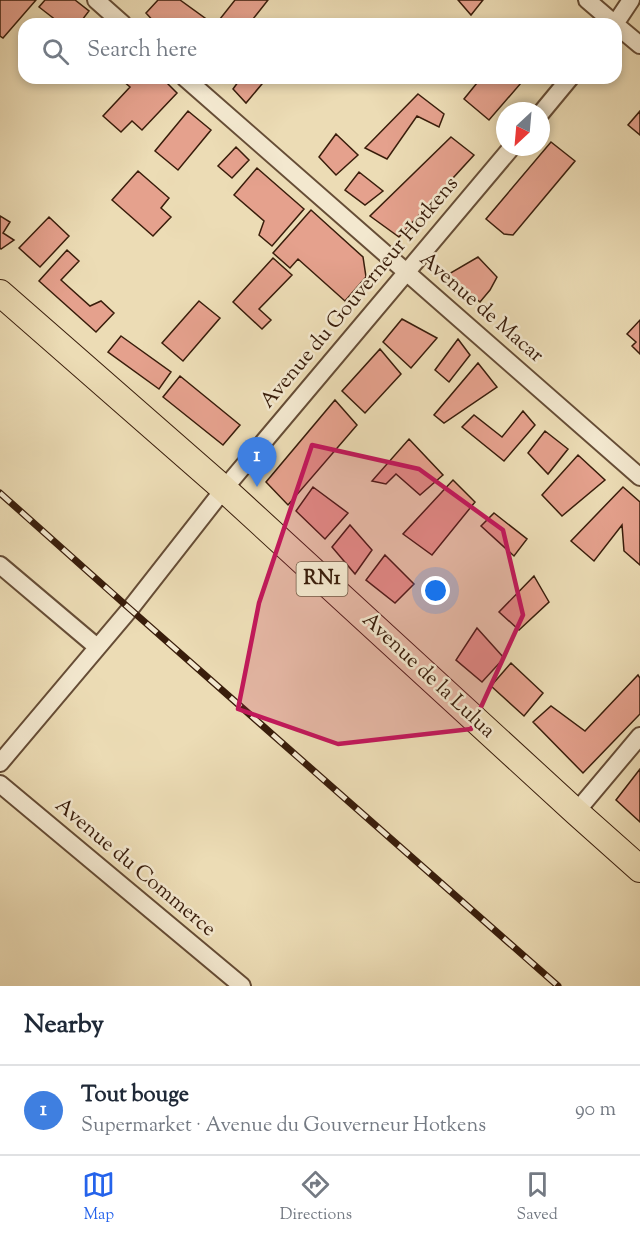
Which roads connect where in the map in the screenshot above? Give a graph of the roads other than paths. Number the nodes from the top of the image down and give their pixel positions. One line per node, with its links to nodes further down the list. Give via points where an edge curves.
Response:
1 (96, 0): 4 (street)
2 (587, 0): 5 (street)
3 (631, 0): 6 (street)
4 (116, 18)
5 (609, 18)
6 (620, 18)
7 (622, 29): 8 (street)
8 (640, 45)
9 (192, 84): 13 (street, Avenue de Macar)
10 (565, 84): 11 (street)
11 (550, 102)
12 (504, 156): 13 (street, Avenue du Gouverneur Hotkens)
13 (407, 273): 15 (street, Avenue de Macar); 16 (street, Avenue du Gouverneur Hotkens)
14 (0, 293): 16 (highway, Avenue de la Lulua / RN1)
15 (640, 477)
16 (224, 489): 18 (street, Avenue du Gouverneur Hotkens); 22 (highway, Avenue de la Lulua / RN1)
17 (0, 565): 18 (street)
18 (97, 647): 20 (street, Avenue du Gouverneur Hotkens)
19 (640, 736): 22 (street)
20 (0, 763)
21 (0, 784): 24 (street, Avenue du Commerce)
22 (576, 812): 23 (highway, Avenue de la Lulua / RN1)
23 (640, 869)
24 (242, 986)

